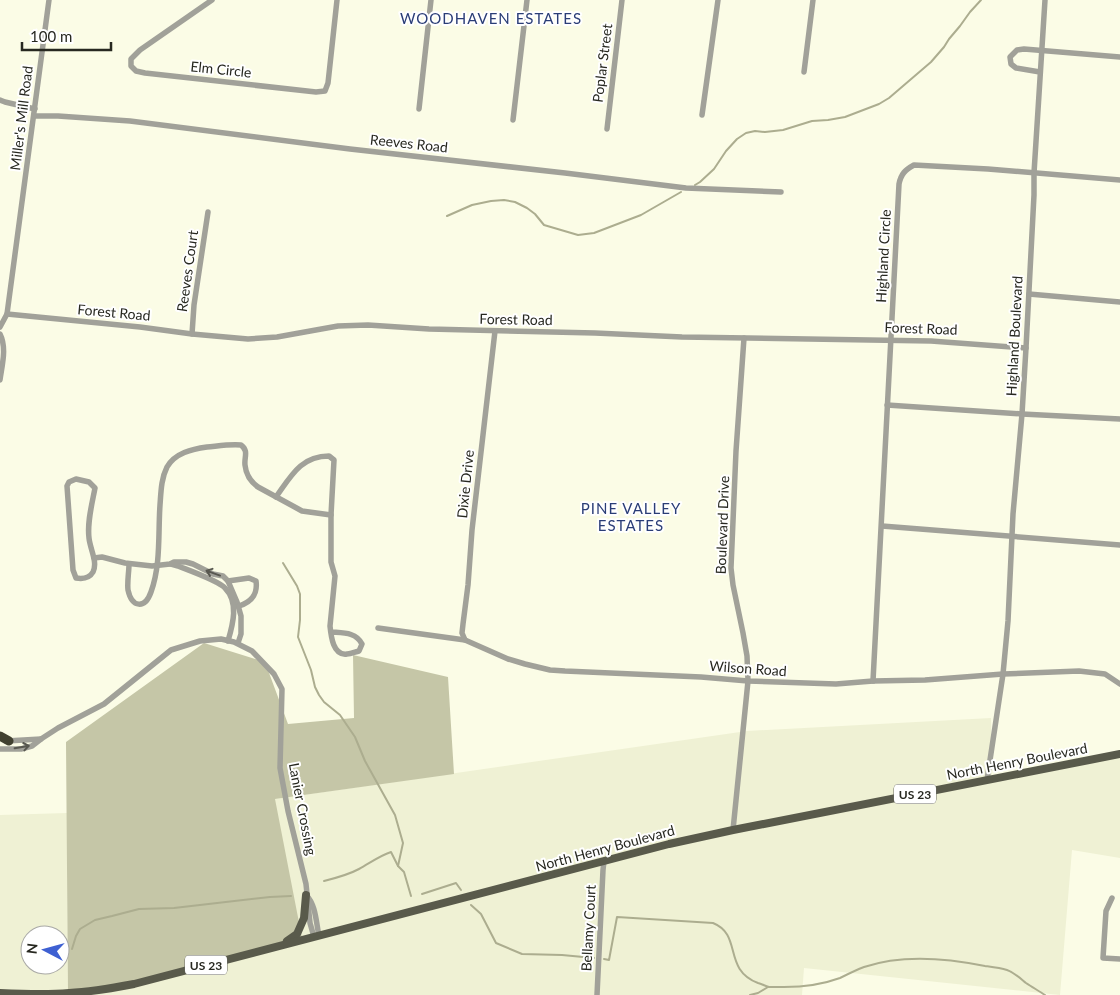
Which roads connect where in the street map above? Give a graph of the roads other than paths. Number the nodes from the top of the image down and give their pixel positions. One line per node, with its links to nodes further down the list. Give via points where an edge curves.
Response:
1 (49, 0): 15 (street, Miller's Mill Road)
2 (212, 0): 3 (street, Elm Circle, via 140,50 131,59 131,66 136,71 325,92)
3 (337, 0)
4 (431, 0): 16 (street)
5 (527, 0): 19 (street)
6 (622, 0): 20 (street, Poplar Street)
7 (718, 0): 17 (street)
8 (813, 0): 12 (street)
9 (1045, 0): 10 (street, Highland Boulevard)
10 (1042, 51): 11 (street); 13 (street, Highland Boulevard); 13 (street, via 1017,50 1010,56 1010,64 1016,68)
11 (1120, 57)
12 (804, 72)
13 (1040, 72): 21 (street, Highland Boulevard)
14 (0, 100): 15 (street)
15 (35, 109): 18 (street, Miller's Mill Road)
16 (419, 109)
17 (702, 115)
18 (34, 116): 23 (street, Reeves Road, via 130,121 686,188); 27 (street, Miller's Mill Road)
19 (513, 120)
20 (607, 129)
21 (1034, 174): 22 (street, Highland Circle); 25 (street, Highland Boulevard); 33 (street, Highland Circle, via 932,165 914,165 906,169 899,184)
22 (1120, 180)
23 (781, 192)
24 (208, 212): 31 (street, Reeves Court)
25 (1029, 294): 26 (street); 34 (street, Highland Boulevard)
26 (1120, 302)
27 (8, 314): 28 (street, Miller's Mill Road); 31 (street, Forest Road)
28 (0, 328)
29 (495, 331): 31 (street, Forest Road, via 362,325 251,339); 32 (street, Forest Road); 52 (street, Dixie Drive, via 462,633)
30 (0, 334): 35 (street, via 4,352)
31 (192, 334)
32 (744, 338): 33 (street, Forest Road); 56 (street, Boulevard Drive, via 732,568 747,656)
33 (891, 339): 34 (street, Forest Road); 36 (street, Highland Circle)
34 (1026, 348): 37 (street, Highland Boulevard)
35 (0, 380)
36 (887, 405): 37 (street); 41 (street, Highland Circle)
37 (1022, 414): 38 (street); 42 (street, Highland Boulevard)
38 (1120, 419)
39 (276, 497): 40 (street, via 302,511); 40 (street, via 294,471 305,462 314,457 329,456 334,460); 47 (street, via 252,482 245,466 246,450 241,445 199,448 179,455 168,466 161,485)
40 (331, 515): 51 (street, via 331,562 335,576)
41 (882, 526): 42 (street); 57 (street, Highland Circle)
42 (1012, 537): 43 (street); 55 (street, Highland Boulevard)
43 (1120, 545)
44 (94, 558): 44 (street, via 92,574 88,578 76,578 67,486 76,479 89,482 94,488 89,528); 45 (street)
45 (129, 564): 47 (street); 47 (street, via 128,589 134,603 139,605 149,598)
46 (171, 564): 47 (street); 48 (street, one-way to 46, via 186,562); 53 (street, via 224,586 230,594 234,611)
47 (157, 566)
48 (228, 580): 49 (street); 49 (street, via 249,578 256,581 255,595)
49 (238, 606): 54 (street, via 242,626)
50 (378, 628): 52 (street, Wilson Road)
51 (331, 632): 51 (street, via 332,642 339,652 345,655 359,651 360,639)
52 (465, 640): 56 (street, Wilson Road, via 513,660 550,670)
53 (228, 641): 54 (street, Lanier Crossing); 60 (street, Lanier Crossing, via 200,641 171,650 104,704)
54 (238, 644): 67 (street, Lanier Crossing, via 252,651 274,674 282,689 280,768)
55 (1003, 674): 57 (street, Wilson Road); 58 (street, Wilson Road, via 1093,672 1105,674); 64 (street, Highland Boulevard)
56 (748, 681): 57 (street, Wilson Road, via 836,684); 65 (street, Boulevard Drive)
57 (873, 681)
58 (1120, 684)
59 (0, 736): 61 (highway)
60 (41, 739): 61 (street, Lanier Crossing); 62 (street, Lanier Crossing, one-way to 60, via 32,746)
61 (4, 741)
62 (0, 748)
63 (1120, 754): 64 (main road, North Henry Boulevard / US 23)
64 (987, 780): 65 (main road, North Henry Boulevard / US 23)
65 (733, 830): 66 (main road, North Henry Boulevard / US 23)
66 (604, 861): 69 (main road, North Henry Boulevard / US 23); 75 (street, Bellamy Court)
67 (306, 895): 69 (street, Lanier Crossing, via 310,923); 70 (main road, via 304,918 297,934)
68 (1112, 898): 71 (street, via 1106,911 1103,958)
69 (316, 936): 70 (main road, North Henry Boulevard / US 23)
70 (280, 946): 72 (main road, North Henry Boulevard / US 23)
71 (1120, 959)
72 (102, 992): 74 (main road, North Henry Boulevard / US 23)
73 (0, 993): 74 (main road, North Henry Boulevard / US 23)
74 (33, 994)
75 (597, 995)

